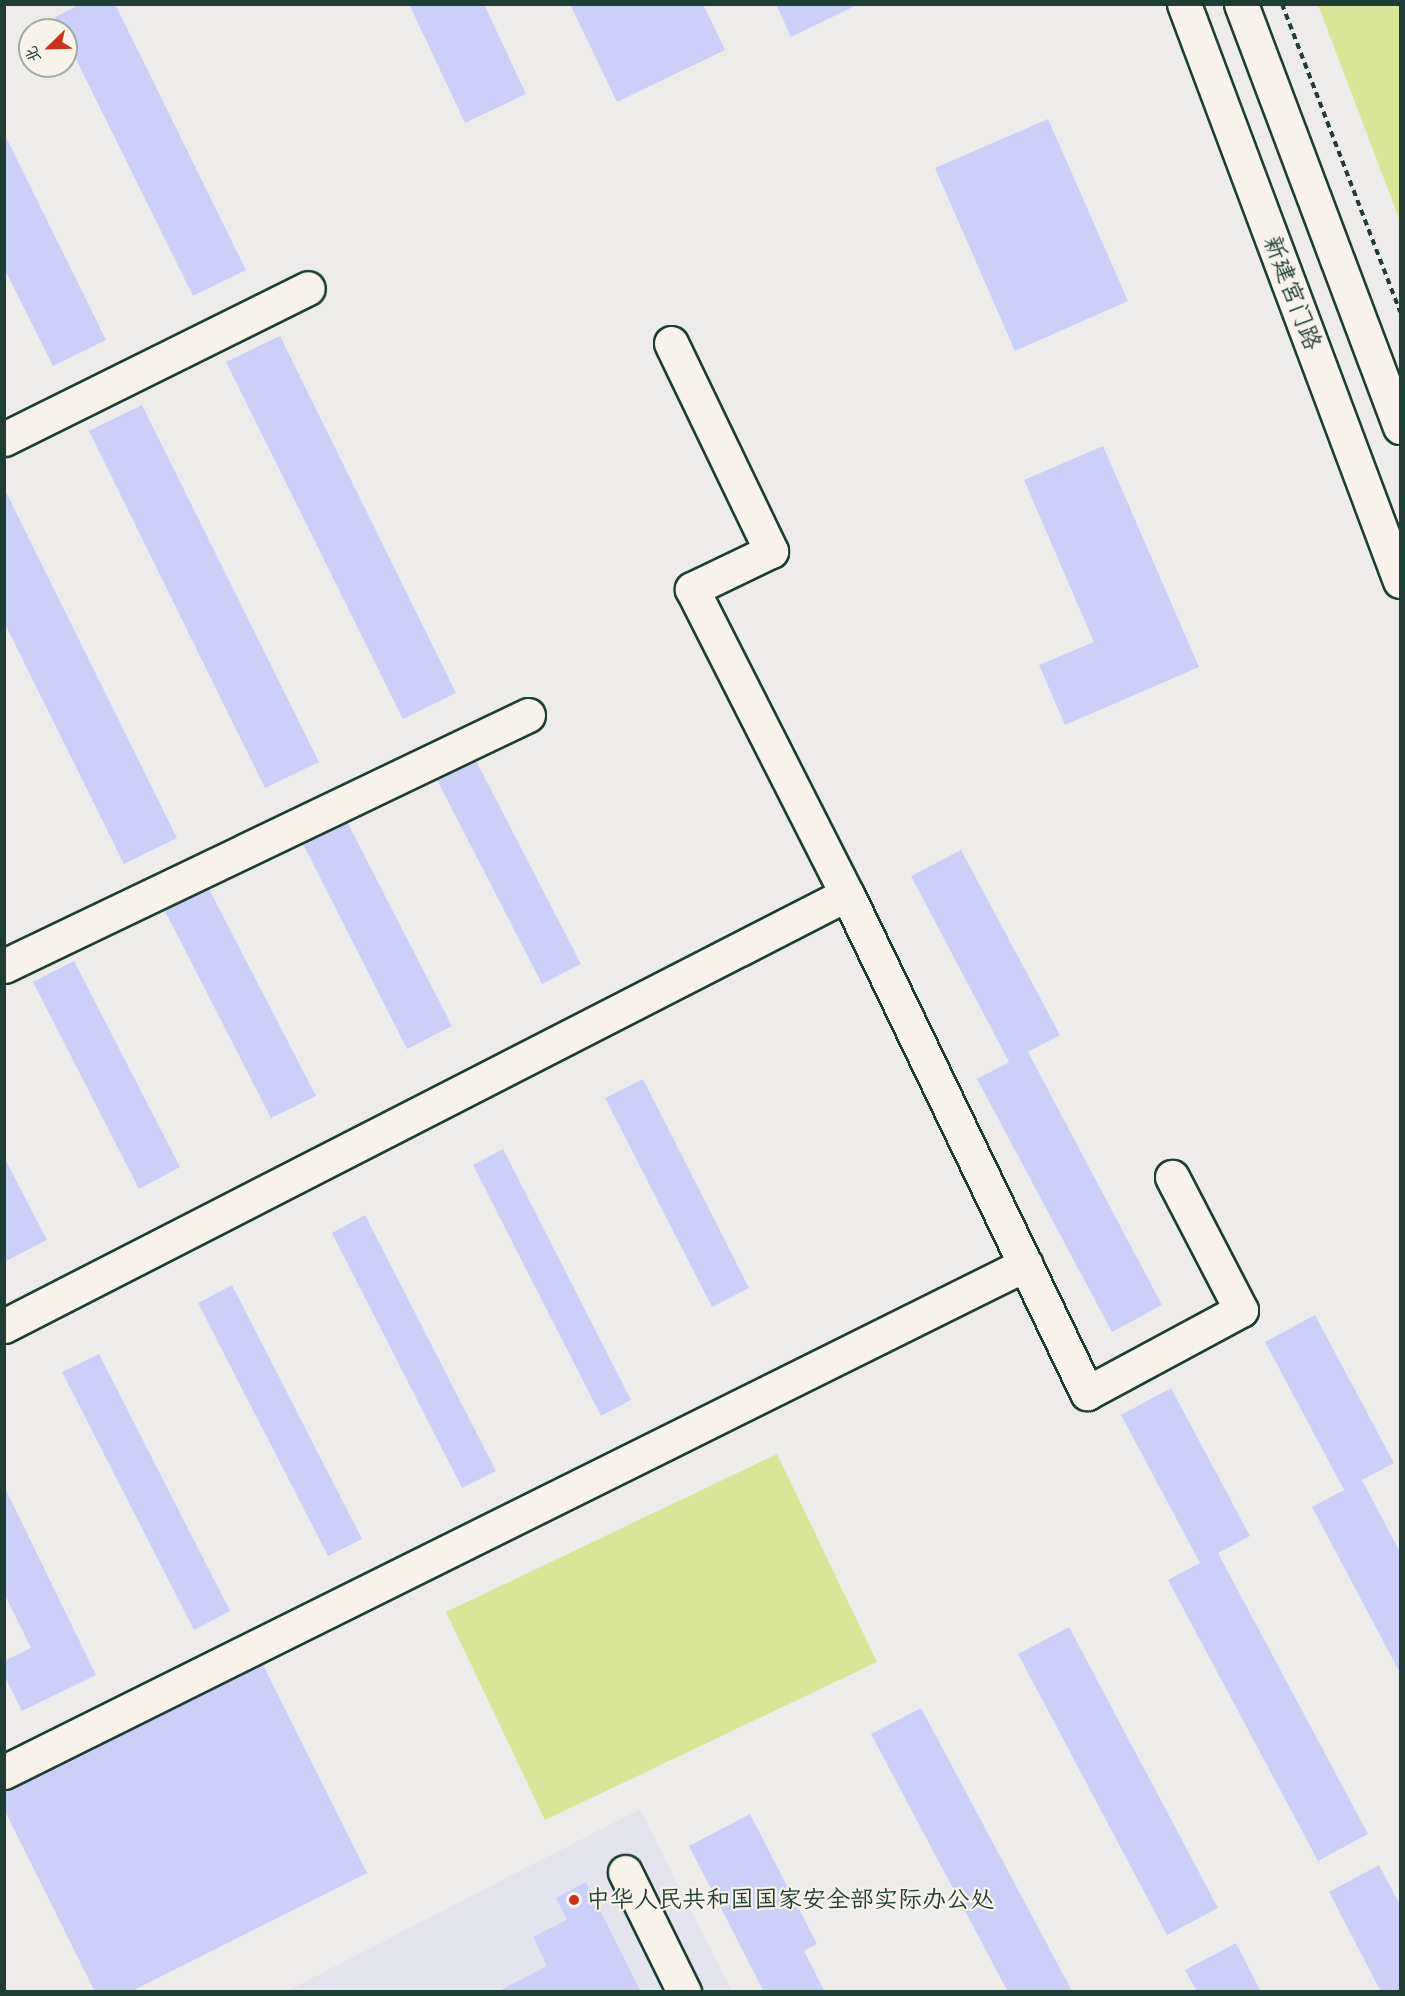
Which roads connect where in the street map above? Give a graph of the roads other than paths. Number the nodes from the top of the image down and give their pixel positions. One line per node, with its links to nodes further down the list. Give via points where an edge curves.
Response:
1 (1184, 4): 7 (street, 新建宫门路)
2 (1241, 4): 5 (street)
3 (308, 288): 6 (street)
4 (671, 343): 9 (street, via 771,551 692,589)
5 (1401, 427)
6 (4, 439)
7 (1401, 581)
8 (528, 715): 10 (street)
9 (847, 894): 12 (street); 13 (street)
10 (4, 966)
11 (1172, 1178): 12 (street, via 1241,1310 1087,1393)
12 (1026, 1264): 14 (street)
13 (4, 1326)
14 (4, 1772)
15 (625, 1872): 16 (street)
16 (684, 1992)

